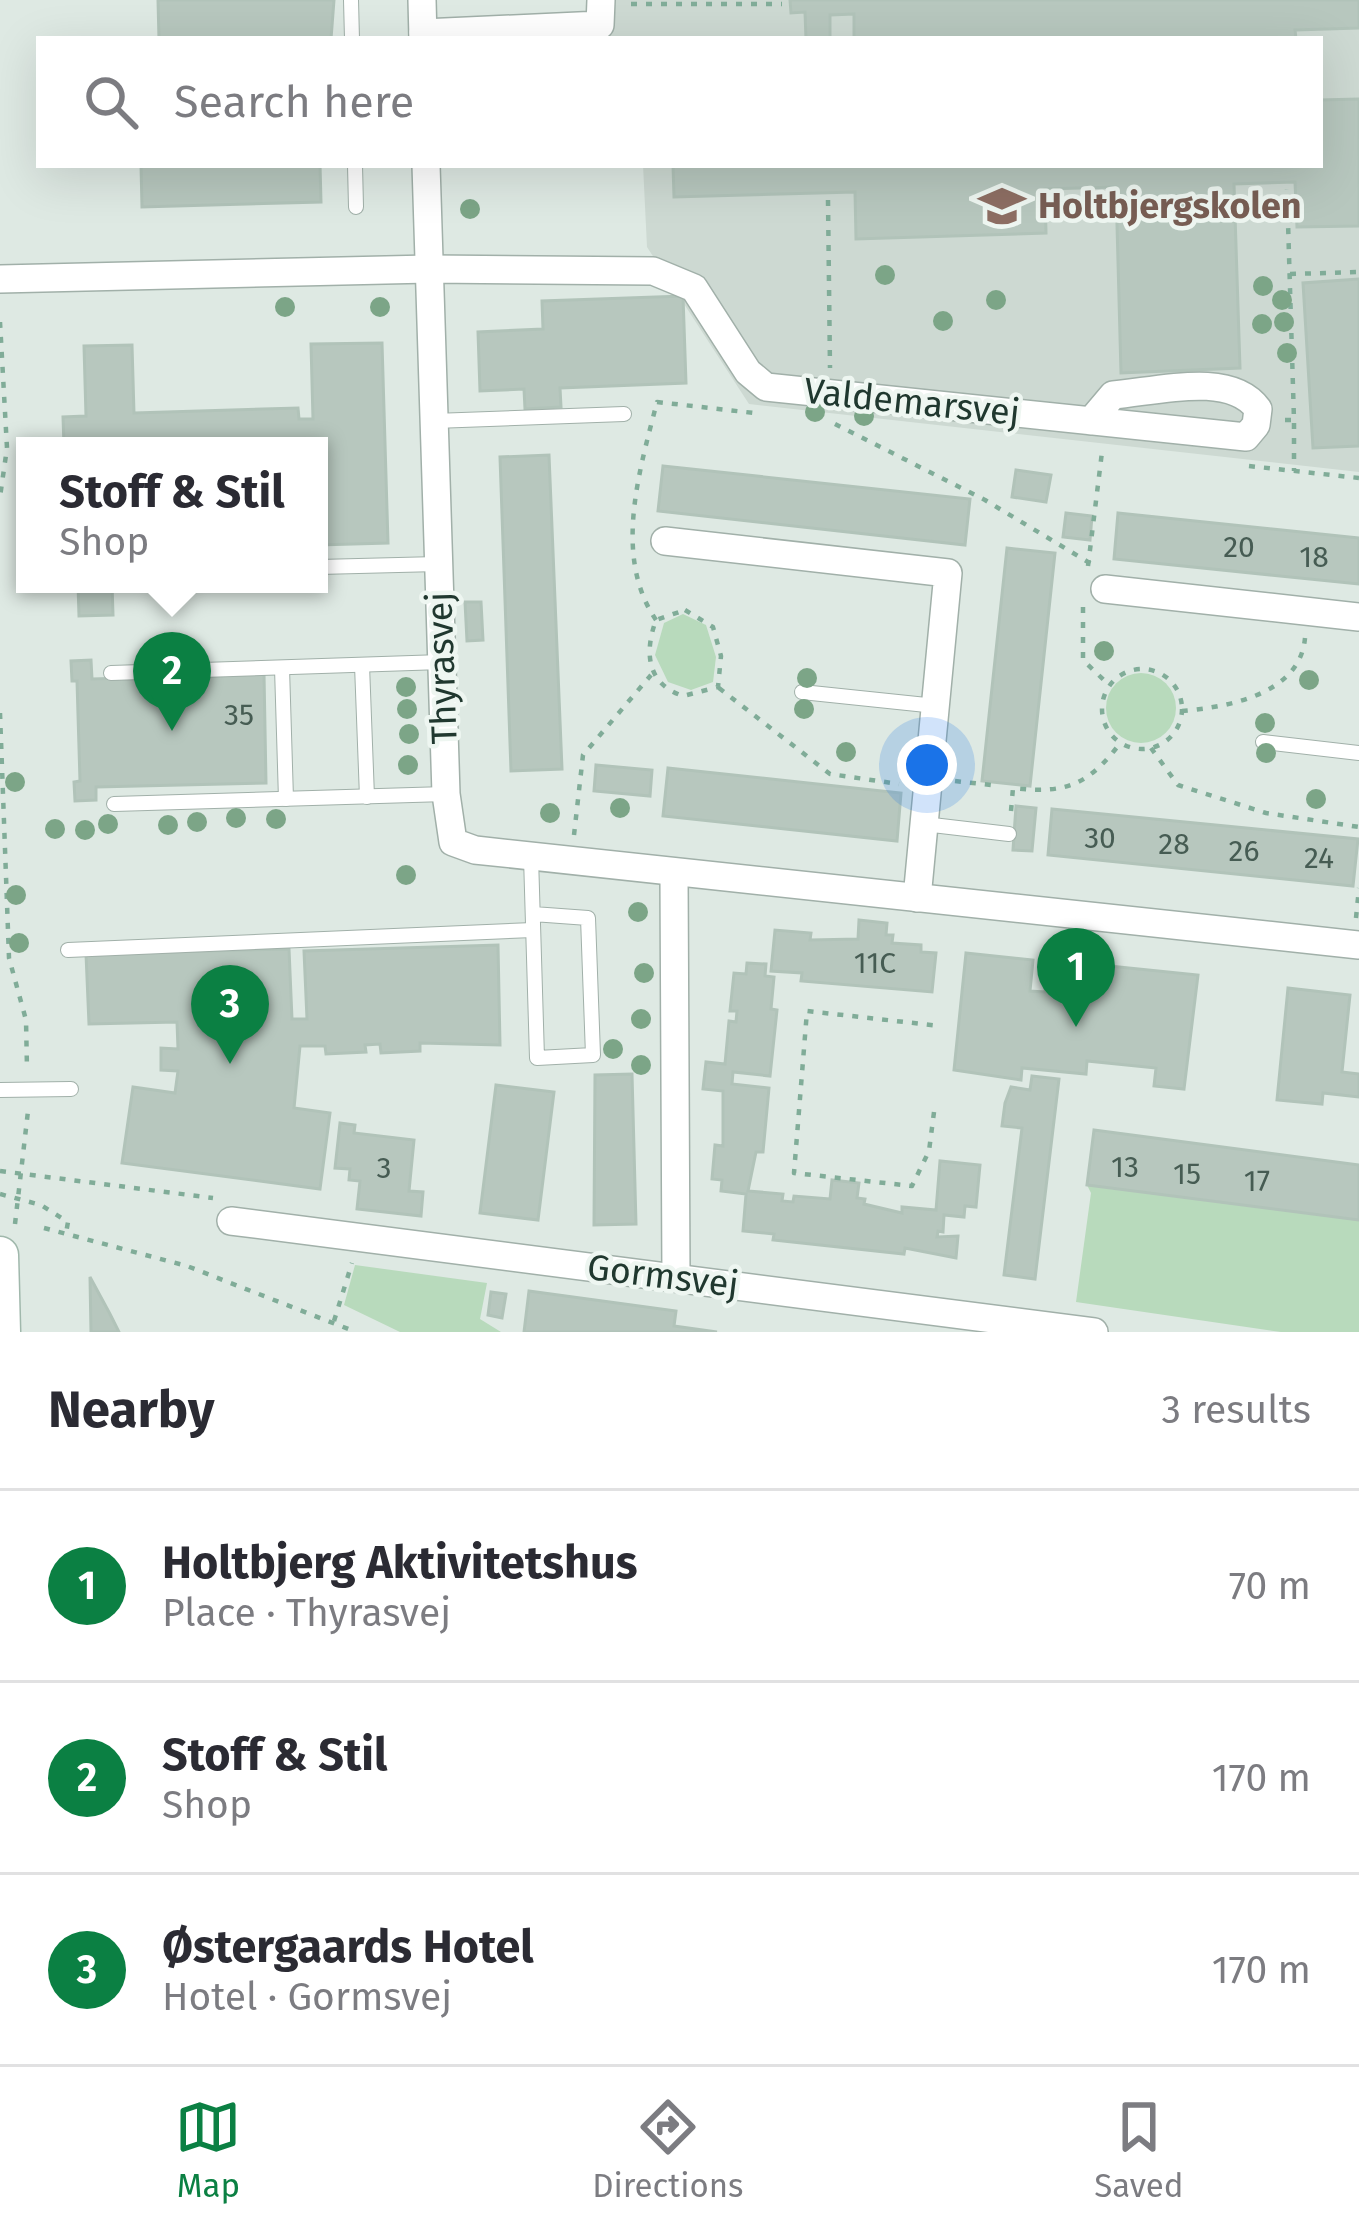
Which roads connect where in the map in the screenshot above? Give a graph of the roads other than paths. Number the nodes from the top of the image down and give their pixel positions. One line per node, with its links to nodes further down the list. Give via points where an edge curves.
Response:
1 (351, 0): 4 (lane)
2 (422, 0): 5 (street)
3 (601, 2): 5 (street, via 600,26)
4 (352, 36)
5 (423, 36)
6 (355, 168): 8 (lane)
7 (426, 168): 9 (street)
8 (356, 207)
9 (429, 269): 10 (street, Valdemarsvej); 12 (street, Thyrasvej); 13 (street, Valdemarsvej, via 608,268 675,276 694,288 766,387)
10 (0, 279)
11 (623, 414): 12 (lane)
12 (434, 421): 15 (street, Thyrasvej)
13 (1091, 421): 13 (street, Valdemarsvej, via 1113,395 1214,387 1250,398 1258,409 1246,437)
14 (665, 541): 24 (street, via 948,573)
15 (438, 564): 16 (lane); 19 (street, Thyrasvej)
16 (328, 568)
17 (1106, 580): 18 (street)
18 (1359, 617)
19 (442, 662): 20 (lane); 27 (street, Thyrasvej)
20 (362, 665): 21 (lane); 28 (lane)
21 (282, 668): 22 (lane); 29 (lane)
22 (111, 673)
23 (802, 692): 24 (lane)
24 (936, 706): 31 (street)
25 (1263, 742): 26 (lane)
26 (1359, 753)
27 (446, 794): 28 (lane); 33 (street, Thyrasvej, via 454,842)
28 (367, 796): 29 (lane)
29 (286, 799): 30 (lane)
30 (114, 804)
31 (924, 824): 32 (lane); 35 (street)
32 (1009, 834)
33 (531, 857): 34 (street, Thyrasvej); 36 (lane)
34 (674, 874): 35 (street, Thyrasvej); 44 (street)
35 (917, 898): 38 (street, Thyrasvej)
36 (533, 914): 37 (lane); 37 (lane, via 588,918 593,1055 537,1058)
37 (533, 930): 39 (lane)
38 (1357, 934)
39 (68, 950)
40 (71, 1089): 41 (lane)
41 (0, 1090)
42 (231, 1221): 44 (street, Gormsvej)
43 (8, 1248): 45 (main road)
44 (676, 1277): 46 (street, Gormsvej)
45 (2, 1332)
46 (1094, 1332)

